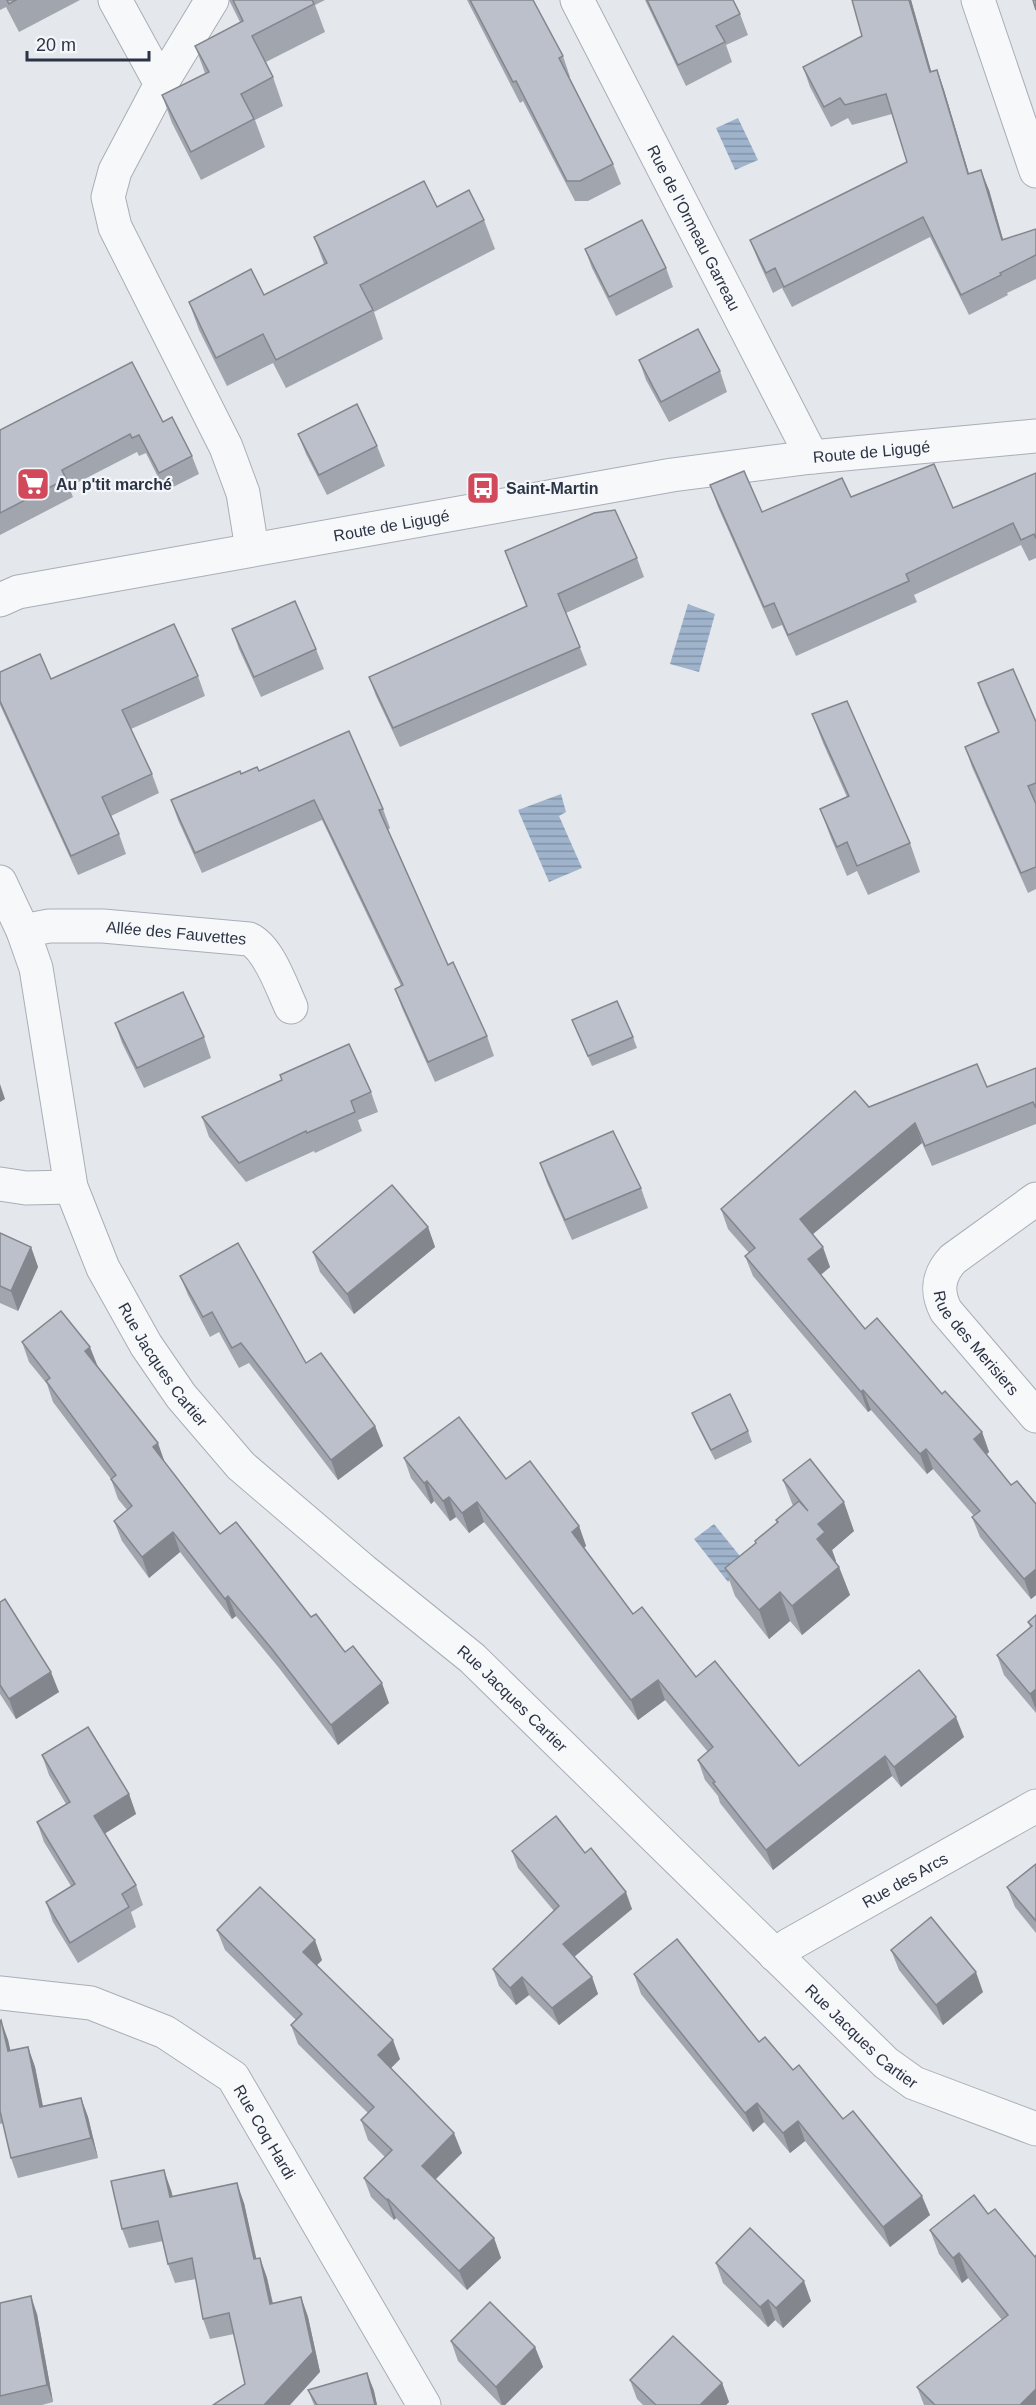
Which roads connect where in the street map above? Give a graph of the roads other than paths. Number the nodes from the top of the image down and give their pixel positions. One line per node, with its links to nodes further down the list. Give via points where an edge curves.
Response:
1 (115, 0): 5 (street)
2 (212, 0): 5 (street)
3 (578, 0): 8 (street, Rue de l'Ormeau Garreau)
4 (978, 0): 6 (street)
5 (161, 84): 9 (street, via 115,171 108,198 115,227 226,447 243,493)
6 (1036, 171)
7 (1036, 436): 8 (street, Route de Ligugé)
8 (812, 457): 9 (street, Route de Ligugé, via 672,475)
9 (252, 549): 10 (street, Route de Ligugé, via 18,592)
10 (0, 600)
11 (0, 882): 12 (street, Rue Jacques Cartier)
12 (22, 931): 13 (street, Allée des Fauvettes, via 49,926 103,926 249,939 264,951); 15 (street, Rue Jacques Cartier, via 36,968)
13 (291, 1007)
14 (0, 1184): 15 (street)
15 (71, 1187): 19 (street, Rue Jacques Cartier, via 103,1268 147,1345 198,1417 241,1466 472,1658)
16 (1036, 1199): 17 (street, Rue des Merisiers, via 953,1259 940,1277 940,1300 946,1311)
17 (1036, 1416)
18 (1036, 1806): 19 (street, Rue des Arcs)
19 (775, 1955): 21 (street, Rue Jacques Cartier, via 860,2039 914,2084)
20 (0, 1993): 22 (street, Rue Coq Hardi, via 91,2003 165,2032 233,2077)
21 (1036, 2129)
22 (424, 2405)

